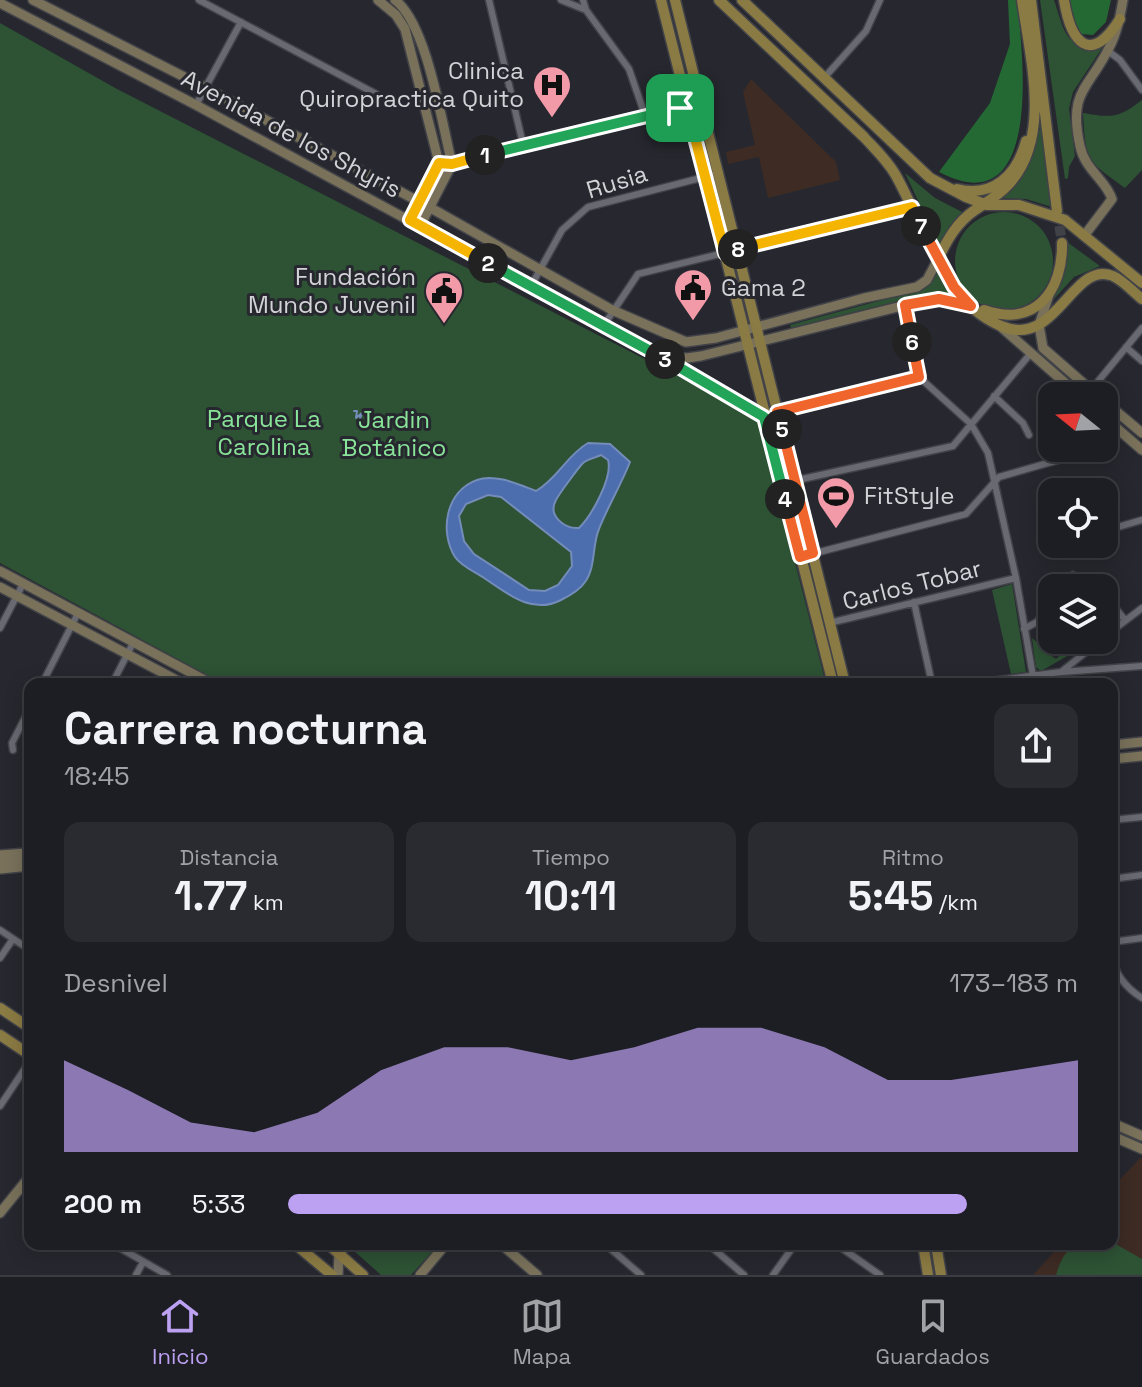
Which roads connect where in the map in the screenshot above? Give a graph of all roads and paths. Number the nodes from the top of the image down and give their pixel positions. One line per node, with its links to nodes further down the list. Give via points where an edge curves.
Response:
1 (33, 0): 26 (main road, Avenida de los Shyris)
2 (199, 0): 20 (street)
3 (378, 0): 34 (main road, via 405,29)
4 (395, 0): 35 (main road, via 413,21 420,41)
5 (489, 0): 33 (street)
6 (561, 0): 18 (street)
7 (583, 0): 18 (street)
8 (661, 0): 31 (main road)
9 (675, 0): 36 (main road)
10 (719, 0): 41 (main road, via 866,139 893,170)
11 (742, 0): 24 (main road)
12 (880, 0): 24 (street, via 866,31)
13 (1022, 0): 21 (main road)
14 (1031, 0): 21 (main road)
15 (1064, 0): 19 (main road, via 1069,27 1081,42 1100,42)
16 (1123, 0): 19 (main road)
17 (1, 2): 30 (main road, Avenida de los Shyris)
18 (586, 10): 32 (street, via 629,69)
19 (1120, 19): 22 (main road)
20 (241, 22): 26 (street); 28 (street)
21 (1032, 35): 23 (main road); 25 (main road)
22 (1108, 51): 27 (street); 45 (main road, via 1082,87 1077,106 1083,158 1112,199)
23 (1031, 70): 25 (main road); 38 (main road, via 1028,133 1007,176 987,190)
24 (824, 78): 38 (main road)
25 (1037, 82): 29 (main road)
26 (206, 88): 30 (street); 39 (main road, Avenida de los Shyris)
27 (1142, 90)
28 (376, 94)
29 (1039, 104): 40 (main road, via 1027,160); 42 (main road); 43 (main road, via 1052,109)
30 (196, 105): 44 (main road, Avenida de los Shyris)
31 (687, 107): 32 (street); 37 (main road)
32 (645, 115): 33 (street)
33 (523, 144): 35 (street)
34 (439, 163): 35 (street); 39 (main road)
35 (452, 164): 39 (main road)
36 (720, 173): 37 (street, Rusia); 47 (main road)
37 (705, 177): 48 (main road); 50 (street, Rusia, via 588,207 562,230)
38 (940, 184): 40 (main road)
39 (424, 205): 44 (main road); 50 (main road, Avenida de los Shyris)
40 (987, 205): 43 (main road, via 1019,205); 49 (main road, via 956,227)
41 (912, 207): 47 (street); 49 (main road)
42 (1057, 211)
43 (1065, 220): 45 (main road)
44 (415, 223): 52 (main road, Avenida de los Shyris)
45 (1084, 236): 51 (main road)
46 (1062, 243): 53 (main road)
47 (737, 250): 48 (street); 60 (main road)
48 (725, 253): 57 (street, via 638,274); 63 (main road)
49 (938, 259): 56 (main road); 60 (main road, Avenida de los Shyris, via 917,287)
50 (540, 268): 52 (street, Rusia); 57 (main road, Avenida de los Shyris)
51 (1142, 283)
52 (531, 286): 58 (main road, Avenida de los Shyris)
53 (1050, 294): 56 (main road, via 1020,314 1001,315); 59 (main road)
54 (1142, 299): 59 (main road, via 1111,275 1097,275 1086,279)
55 (905, 305): 56 (main road, via 939,299); 64 (main road); 70 (street)
56 (971, 306): 61 (main road)
57 (612, 310): 58 (street); 63 (main road, Avenida de los Shyris, via 686,342)
58 (604, 325): 68 (main road, Avenida de los Shyris)
59 (1039, 325): 61 (main road); 72 (main road, via 1044,350)
60 (756, 326): 63 (main road, Avenida de los Shyris); 64 (main road)
61 (1000, 326): 67 (main road)
62 (1142, 328): 66 (street)
63 (743, 329): 65 (main road)
64 (759, 341): 65 (main road); 75 (main road)
65 (747, 344): 68 (main road, via 687,358); 77 (main road)
66 (1126, 347): 69 (street); 73 (street)
67 (1031, 353): 71 (main road); 74 (street)
68 (659, 356): 77 (main road)
69 (1142, 361)
70 (919, 377): 75 (street); 78 (street)
71 (1071, 382)
72 (1076, 382)
73 (1099, 382)
74 (994, 396): 78 (street); 81 (street)
75 (777, 412): 84 (main road)
76 (1118, 413): 80 (main road)
77 (764, 417): 86 (main road)
78 (971, 424): 84 (street, via 953,446); 85 (street, via 988,453)
79 (1118, 430): 82 (main road)
80 (1142, 433)
81 (1029, 435)
82 (1142, 450)
83 (1052, 462): 85 (street, via 999,477)
84 (795, 481): 86 (street); 89 (main road)
85 (995, 483): 89 (street, via 966,514); 92 (street)
86 (781, 484): 90 (main road)
87 (1142, 520): 88 (street)
88 (1118, 527)
89 (813, 553): 90 (street); 102 (main road)
90 (800, 557): 105 (main road)
91 (0, 571): 93 (main road)
92 (1016, 578): 96 (street, Carlos Tobar); 107 (street)
93 (23, 584): 95 (street); 99 (main road)
94 (0, 587): 95 (main road)
95 (17, 596): 103 (main road); 106 (street)
96 (914, 602): 102 (street, Carlos Tobar); 122 (street)
97 (1142, 608): 100 (street)
98 (1118, 611): 100 (street)
99 (78, 613): 103 (street); 108 (main road)
100 (1125, 620): 104 (street)
101 (1038, 621): 107 (street)
102 (831, 623): 105 (street, Carlos Tobar); 121 (main road)
103 (71, 625): 110 (main road); 115 (street)
104 (1118, 626)
105 (817, 627): 120 (main road)
106 (0, 628)
107 (1024, 629): 114 (street)
108 (133, 643): 110 (street); 113 (main road)
109 (1083, 654): 112 (street)
110 (127, 655): 116 (street); 117 (main road)
111 (1142, 666): 112 (street)
112 (1061, 672): 114 (street)
113 (189, 673): 118 (street); 119 (main road)
114 (1033, 676): 123 (street)
115 (45, 678)
116 (115, 678)
117 (171, 678)
118 (186, 678)
119 (199, 678)
120 (831, 678)
121 (844, 678)
122 (931, 678)
123 (1016, 678)
124 (24, 720): 127 (street)
125 (1142, 742): 126 (main road)
126 (1118, 744)
127 (13, 750)
128 (1142, 756): 129 (main road)
129 (1118, 758)
130 (1142, 817): 131 (street)
131 (1118, 819)
132 (24, 855): 134 (main road)
133 (24, 860): 134 (main road)
134 (2, 862): 135 (main road)
135 (24, 865)
136 (1142, 875): 137 (street)
137 (1118, 878)
138 (0, 930): 140 (street)
139 (1142, 938): 141 (street)
140 (13, 939): 142 (street); 143 (street)
141 (1118, 941)
142 (24, 946)
143 (0, 958)
144 (1118, 974): 145 (street)
145 (1142, 998)
146 (0, 1008): 147 (main road)
147 (24, 1024)
148 (0, 1035): 149 (main road)
149 (24, 1053)
150 (24, 1068): 151 (street)
151 (0, 1106)
152 (1118, 1126): 153 (main road)
153 (1142, 1136)
154 (1118, 1139): 155 (main road)
155 (1142, 1149)
156 (24, 1183): 157 (main road)
157 (19, 1189): 158 (street); 159 (main road)
158 (24, 1192)
159 (0, 1213)
160 (123, 1250): 173 (street)
161 (303, 1250): 177 (main road)
162 (335, 1250): 172 (main road)
163 (342, 1250): 172 (main road)
164 (441, 1250): 179 (main road)
165 (508, 1250): 180 (main road)
166 (612, 1250): 181 (street)
167 (715, 1250): 182 (street)
168 (791, 1250): 183 (street)
169 (845, 1250): 184 (street)
170 (924, 1250): 185 (main road)
171 (937, 1250): 174 (main road)
172 (339, 1254): 177 (main road); 178 (main road)
173 (143, 1262): 175 (street); 176 (street)
174 (941, 1274): 185 (street)
175 (136, 1275)
176 (167, 1275)
177 (335, 1275)
178 (363, 1275)
179 (420, 1275)
180 (537, 1275)
181 (641, 1275)
182 (744, 1275)
183 (773, 1275)
184 (880, 1275)
185 (926, 1275)

